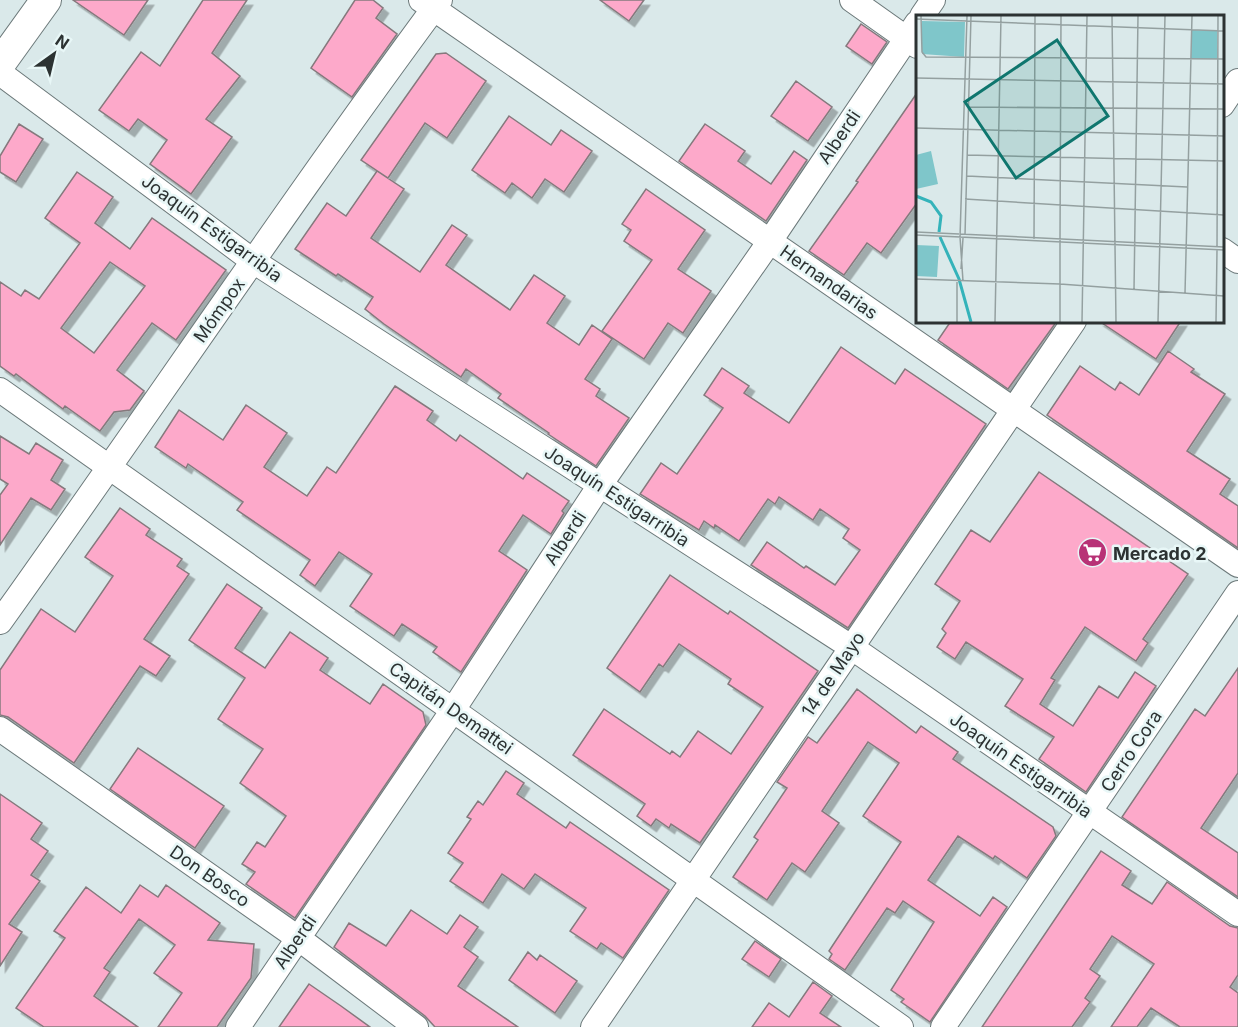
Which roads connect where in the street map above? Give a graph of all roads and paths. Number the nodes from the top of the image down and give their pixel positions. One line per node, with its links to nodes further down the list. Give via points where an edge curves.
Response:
1 (46, 0): 7 (main road)
2 (852, 0): 6 (street)
3 (933, 0): 5 (street)
4 (431, 3): 11 (street, Hernandarias); 13 (street, Mómpox)
5 (922, 15)
6 (913, 36): 11 (street, Alberdi)
7 (0, 64)
8 (0, 73): 13 (street, Joaquín Estigarribia)
9 (1238, 81): 10 (street)
10 (1223, 102)
11 (770, 241): 17 (street, Hernandarias); 19 (street, Alberdi)
12 (1223, 251): 14 (street)
13 (253, 261): 18 (street, Mómpox); 19 (street, Joaquín Estigarribia)
14 (1238, 261)
15 (1073, 322): 17 (street, 14 de Mayo)
16 (0, 390): 18 (street, Capitán Demattei)
17 (1014, 410): 20 (street, Hernandarias); 23 (street, 14 de Mayo)
18 (110, 468): 22 (street, Mómpox); 24 (street, Capitán Demattei)
19 (600, 485): 23 (street, Joaquín Estigarribia); 24 (street, Alberdi)
20 (1238, 565)
21 (1238, 594): 26 (street, Cerro Cora)
22 (0, 622)
23 (851, 647): 26 (street, Joaquín Estigarribia); 27 (street, 14 de Mayo)
24 (453, 710): 27 (street, Capitán Demattei); 29 (street, Alberdi)
25 (0, 729): 29 (street, Don Bosco)
26 (1089, 812): 28 (street, Joaquín Estigarribia); 34 (street, Cerro Cora)
27 (693, 879): 32 (street, 14 de Mayo); 33 (street, Capitán Demattei)
28 (1238, 914)
29 (298, 938): 30 (street, Alberdi); 31 (street, Don Bosco)
30 (238, 1027)
31 (416, 1027)
32 (593, 1027)
33 (901, 1027)
34 (942, 1027)

